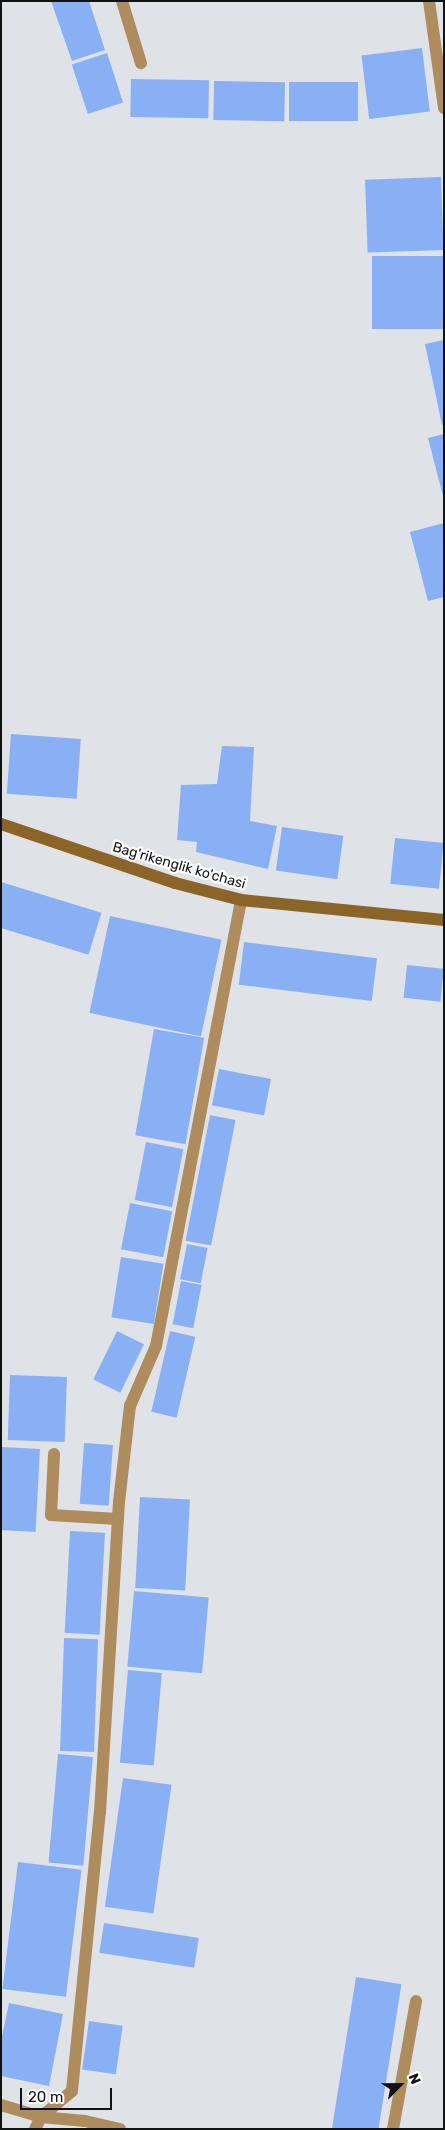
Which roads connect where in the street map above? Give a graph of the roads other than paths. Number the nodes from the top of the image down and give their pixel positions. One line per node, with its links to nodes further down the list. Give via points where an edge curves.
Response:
1 (122, 1): 3 (street)
2 (429, 1): 4 (street)
3 (142, 63)
4 (444, 108)
5 (1, 824): 6 (main road, Bag'rikenglik ko'chasi, via 175,883)
6 (241, 900): 7 (main road, Bag'rikenglik ko'chasi); 9 (street, via 156,1346 130,1406)
7 (444, 920)
8 (54, 1454): 9 (street, via 51,1515)
9 (118, 1519): 12 (street, via 100,1812 72,2090)
10 (416, 2001): 14 (street)
11 (1, 2105): 12 (street)
12 (38, 2123): 13 (street, via 85,2121)
13 (120, 2129)
14 (393, 2129)

